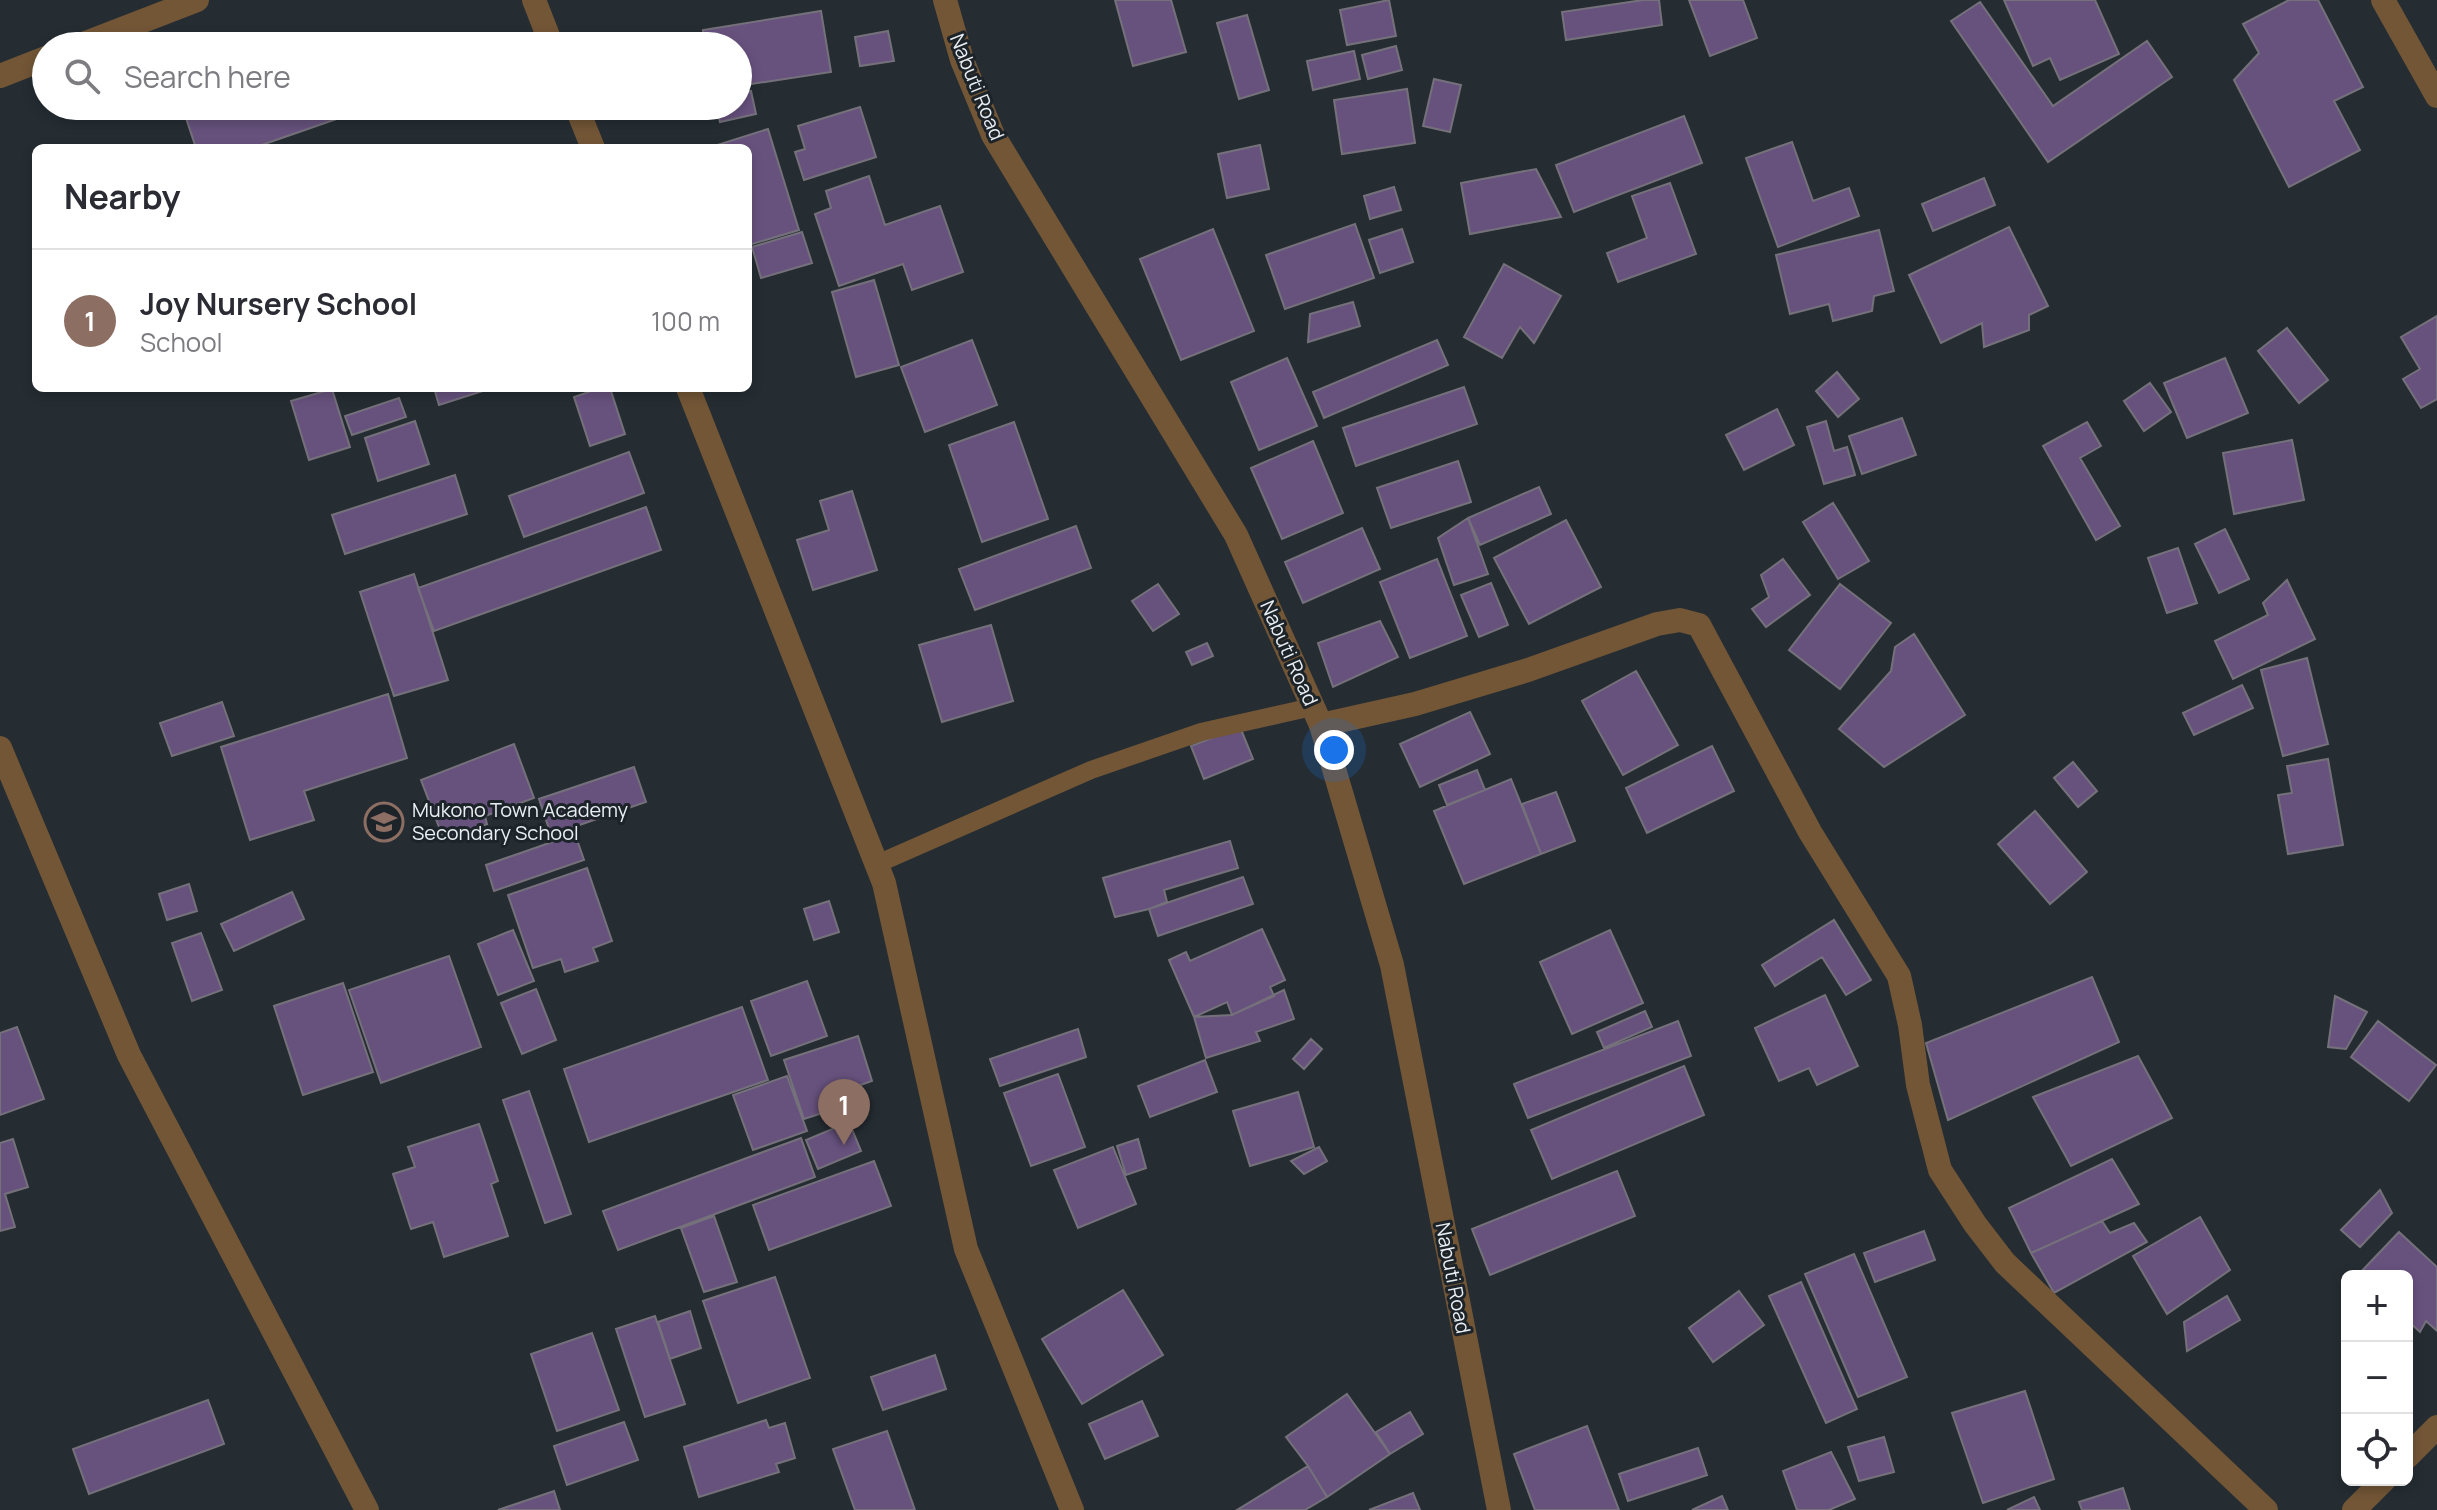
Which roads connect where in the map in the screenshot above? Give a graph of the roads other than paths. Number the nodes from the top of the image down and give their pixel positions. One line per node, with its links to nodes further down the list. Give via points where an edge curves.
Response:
1 (197, 0): 5 (street)
2 (534, 0): 6 (street)
3 (945, 0): 13 (street, Nabuti Road, via 962,60 993,135 1236,535)
4 (2383, 0): 9 (street)
5 (114, 32)
6 (547, 32)
7 (32, 63): 8 (street)
8 (0, 76)
9 (2437, 96)
10 (582, 120): 11 (street)
11 (591, 144)
12 (690, 392): 15 (street)
13 (1316, 716): 15 (lane, via 1201,732 1091,770); 21 (street, Nabuti Road, via 1392,965); 22 (street, via 1415,704 1657,624 1680,620 1699,625 1810,832 1899,976 1940,1170 2005,1263)
14 (0, 748): 19 (street, via 129,1055)
15 (877, 864): 20 (street, via 966,1249)
16 (2437, 1427): 17 (street)
17 (2413, 1451)
18 (2378, 1486): 23 (street)
19 (367, 1510)
20 (1072, 1510)
21 (1499, 1510)
22 (2266, 1510)
23 (2354, 1510)

